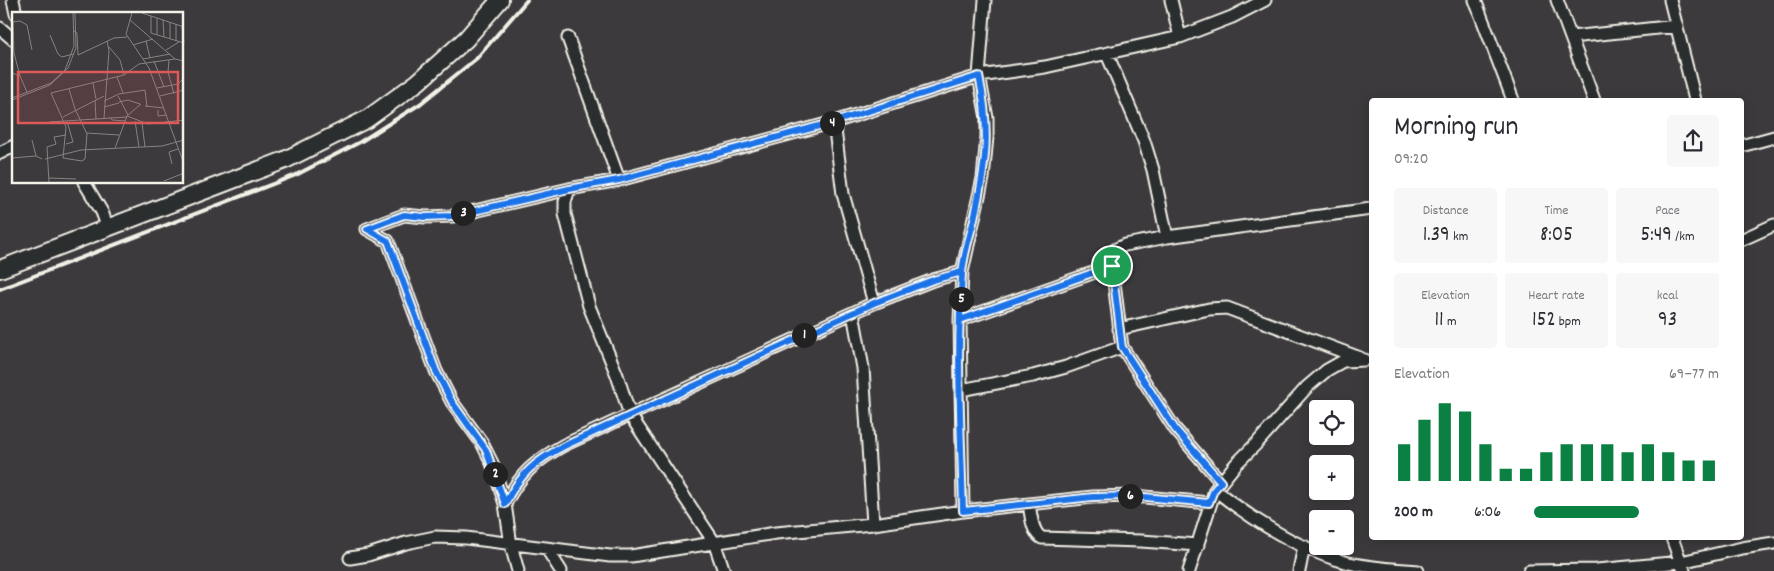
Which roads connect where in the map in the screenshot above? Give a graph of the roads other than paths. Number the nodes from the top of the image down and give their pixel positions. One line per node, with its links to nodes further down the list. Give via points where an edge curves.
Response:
1 (500, 0): 29 (street, via 466,39 432,70 367,119 285,160)
2 (985, 0): 15 (street)
3 (1171, 0): 11 (street)
4 (1265, 0): 11 (street)
5 (1475, 0): 16 (street)
6 (1557, 0): 10 (street)
7 (1670, 0): 8 (street)
8 (1677, 26): 10 (street); 18 (street)
9 (0, 28): 12 (street)
10 (1571, 36): 17 (street)
11 (1180, 37): 14 (street)
12 (12, 38)
13 (568, 38): 24 (street)
14 (1107, 54): 15 (street); 30 (street, via 1144,141)
15 (979, 76): 19 (street); 34 (street, via 987,137 983,178)
16 (1512, 98)
17 (1593, 98)
18 (1694, 98)
19 (834, 122): 24 (street); 35 (street, via 843,194)
20 (1774, 137): 21 (street)
21 (1744, 145)
22 (12, 147): 23 (street)
23 (0, 153)
24 (619, 180): 26 (street)
25 (85, 184): 29 (street)
26 (569, 189): 42 (street, via 565,214 584,289); 45 (street, via 453,216 404,215 367,229 388,241 436,371 452,402 486,450)
27 (1369, 209): 30 (street)
28 (1774, 225): 31 (street)
29 (108, 228): 33 (street)
30 (1167, 237): 32 (street, via 1116,249 1112,255)
31 (1744, 239)
32 (1112, 266): 37 (street); 38 (street)
33 (0, 269)
34 (962, 272): 35 (street); 37 (street)
35 (874, 303): 36 (street)
36 (853, 312): 42 (street); 48 (street, via 863,368)
37 (960, 320): 41 (street)
38 (1119, 329): 39 (street); 40 (street, via 1227,308)
39 (1122, 347): 41 (street, via 1033,376); 43 (street, via 1175,429)
40 (1368, 361): 43 (street, via 1343,361 1327,370 1307,387)
41 (960, 390): 47 (street)
42 (630, 415): 45 (street, via 544,456 526,471); 50 (street)
43 (1218, 486): 44 (street); 54 (street, via 1249,517)
44 (1209, 503): 46 (street, via 1134,496); 53 (street)
45 (505, 504): 52 (street)
46 (1029, 504): 47 (street); 53 (street, via 1035,532 1042,538)
47 (963, 511): 48 (street)
48 (873, 524): 50 (street)
49 (1673, 540): 57 (street)
50 (714, 542): 55 (street, via 631,556); 61 (street)
51 (1774, 543): 57 (street)
52 (511, 545): 55 (street); 56 (street, via 435,537); 59 (street)
53 (1198, 545): 62 (street)
54 (1304, 546): 58 (street, via 1345,562); 63 (street)
55 (547, 549): 60 (street)
56 (350, 558)
57 (1683, 567): 65 (street)
58 (1384, 569): 64 (street)
59 (518, 571)
60 (561, 571)
61 (724, 571)
62 (1189, 571)
63 (1299, 571)
64 (1418, 571)
65 (1529, 571)

